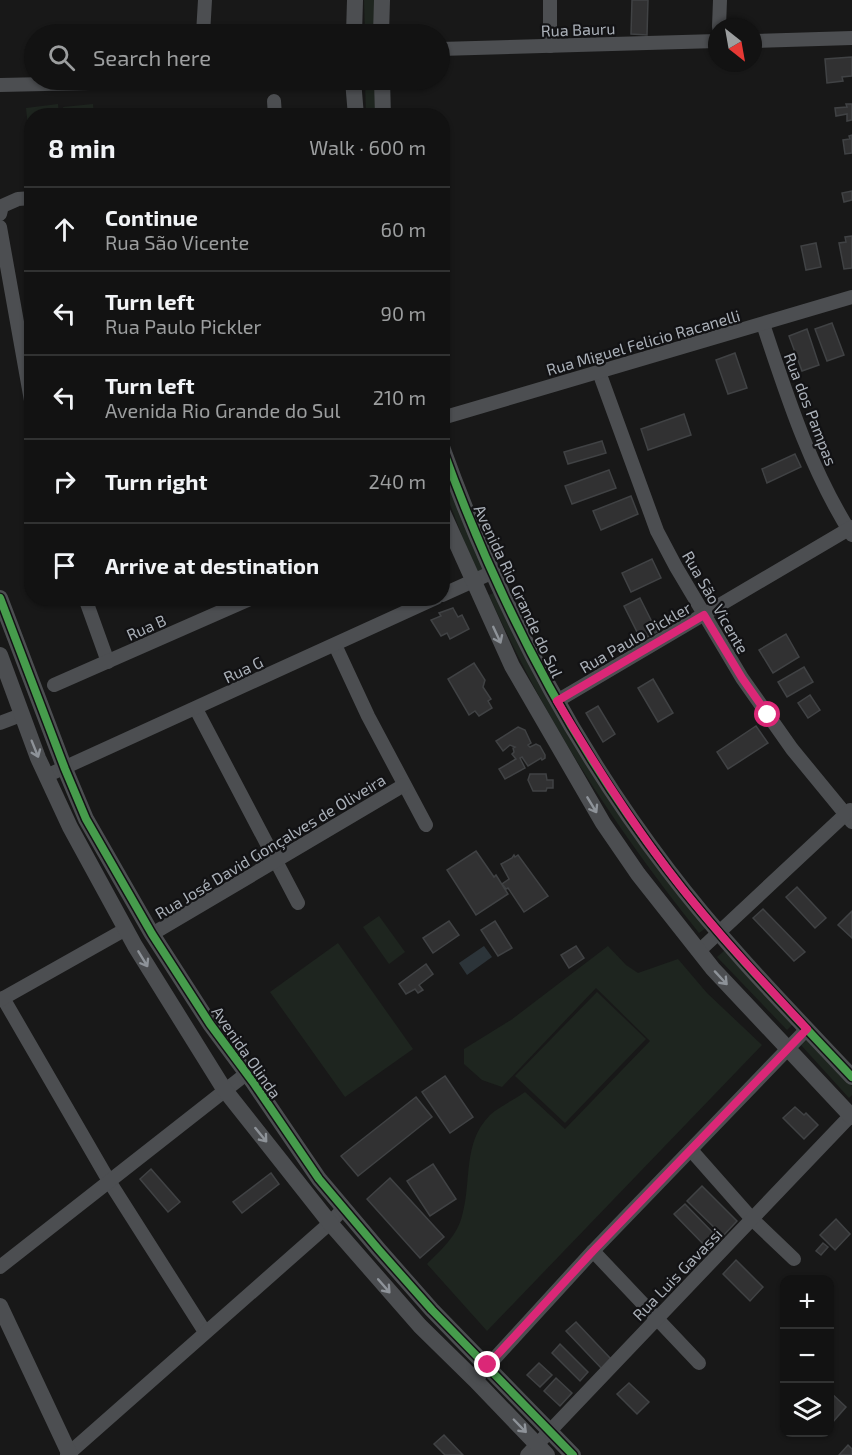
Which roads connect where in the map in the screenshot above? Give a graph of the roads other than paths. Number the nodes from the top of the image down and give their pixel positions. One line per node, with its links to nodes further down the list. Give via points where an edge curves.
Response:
1 (205, 0): 7 (street)
2 (355, 0): 8 (street)
3 (382, 0): 9 (street)
4 (550, 0): 13 (street)
5 (720, 0): 6 (street)
6 (719, 18)
7 (203, 24)
8 (354, 24)
9 (381, 24)
10 (852, 38): 11 (street)
11 (762, 41)
12 (708, 42): 13 (street, Rua Bauru)
13 (550, 46): 14 (street, Rua Bauru)
14 (450, 49)
15 (24, 84): 16 (street)
16 (0, 85)
17 (354, 90): 19 (street)
18 (382, 90): 20 (street)
19 (355, 108)
20 (383, 108)
21 (24, 199): 22 (street)
22 (1, 210)
23 (0, 227): 26 (street)
24 (852, 297): 25 (street, Rua Miguel Felicio Racanelli)
25 (763, 324): 27 (street, Rua Miguel Felicio Racanelli); 31 (street, Rua dos Pampas, via 798,430 820,478)
26 (24, 342)
27 (599, 372): 28 (street, Rua Miguel Felicio Racanelli); 39 (street, Rua São Vicente, via 657,531)
28 (450, 416)
29 (450, 469): 32 (street, Avenida Rio Grande do Sul)
30 (450, 529): 33 (street)
31 (851, 530): 39 (street, Rua Paulo Pickler)
32 (493, 572): 33 (street, Avenida Rio Grande do Sul); 45 (street, Avenida Rio Grande do Sul)
33 (473, 582): 34 (street); 59 (street, one-way to 59, via 512,666 603,823)
34 (450, 592)
35 (0, 598): 41 (street, Avenida Olinda)
36 (88, 606): 43 (street)
37 (234, 606): 43 (street, Rua B)
38 (418, 606): 40 (street, Rua G)
39 (704, 615): 45 (street, Rua Paulo Pickler); 52 (street, Rua São Vicente, via 780,732)
40 (335, 645): 46 (street, Rua G); 51 (street)
41 (18, 649): 42 (street); 49 (street, Avenida Olinda)
42 (0, 656): 47 (street)
43 (108, 662): 44 (street, Rua B)
44 (54, 685)
45 (557, 701): 58 (street, Avenida Rio Grande do Sul, via 634,824)
46 (196, 709): 49 (street, Rua G); 54 (street)
47 (21, 715): 48 (street); 50 (street, one-way to 50)
48 (0, 723)
49 (65, 768): 50 (street, Rua G); 57 (street, Avenida Olinda, via 86,819)
50 (46, 776): 56 (street)
51 (404, 785): 53 (street); 54 (street, Rua José David Gonçalves de Oliveira)
52 (850, 815): 58 (street)
53 (426, 825)
54 (275, 861): 55 (street); 57 (street, Rua José David Gonçalves de Oliveira)
55 (298, 903)
56 (126, 929): 61 (street); 62 (street, one-way to 62)
57 (152, 934): 60 (street, Avenida Olinda)
58 (719, 934): 59 (street); 63 (street, Avenida Rio Grande do Sul)
59 (699, 951): 64 (street, one-way to 64)
60 (192, 995): 62 (street); 65 (street, Avenida Olinda)
61 (1, 999): 70 (street)
62 (174, 1008): 67 (street)
63 (807, 1029): 64 (street); 66 (street, Avenida Rio Grande do Sul)
64 (787, 1049): 68 (street); 69 (street)
65 (246, 1074): 67 (street); 71 (street, Avenida Olinda, via 319,1179)
66 (852, 1077)
67 (224, 1089): 70 (street); 73 (street, one-way to 73)
68 (852, 1115): 72 (street, Rua Luis Gavassi)
69 (691, 1150): 72 (street); 74 (street)
70 (109, 1181): 76 (street); 79 (street)
71 (344, 1208): 73 (street); 81 (street, Avenida Olinda, via 432,1310)
72 (752, 1219): 75 (street); 78 (street, Rua Luis Gavassi)
73 (330, 1223): 79 (street); 82 (street, one-way to 82, via 420,1326)
74 (593, 1251): 78 (street); 81 (street)
75 (794, 1259)
76 (0, 1267)
77 (0, 1306): 85 (street)
78 (657, 1319): 80 (street); 83 (street, Rua Luis Gavassi)
79 (205, 1332): 85 (street)
80 (699, 1363)
81 (488, 1365): 82 (street); 83 (street, Avenida Olinda)
82 (475, 1380): 84 (street, one-way to 84)
83 (550, 1431): 84 (street, Rua Luis Gavassi); 86 (street, Avenida Olinda)
84 (537, 1451)
85 (68, 1454)
86 (573, 1455)

